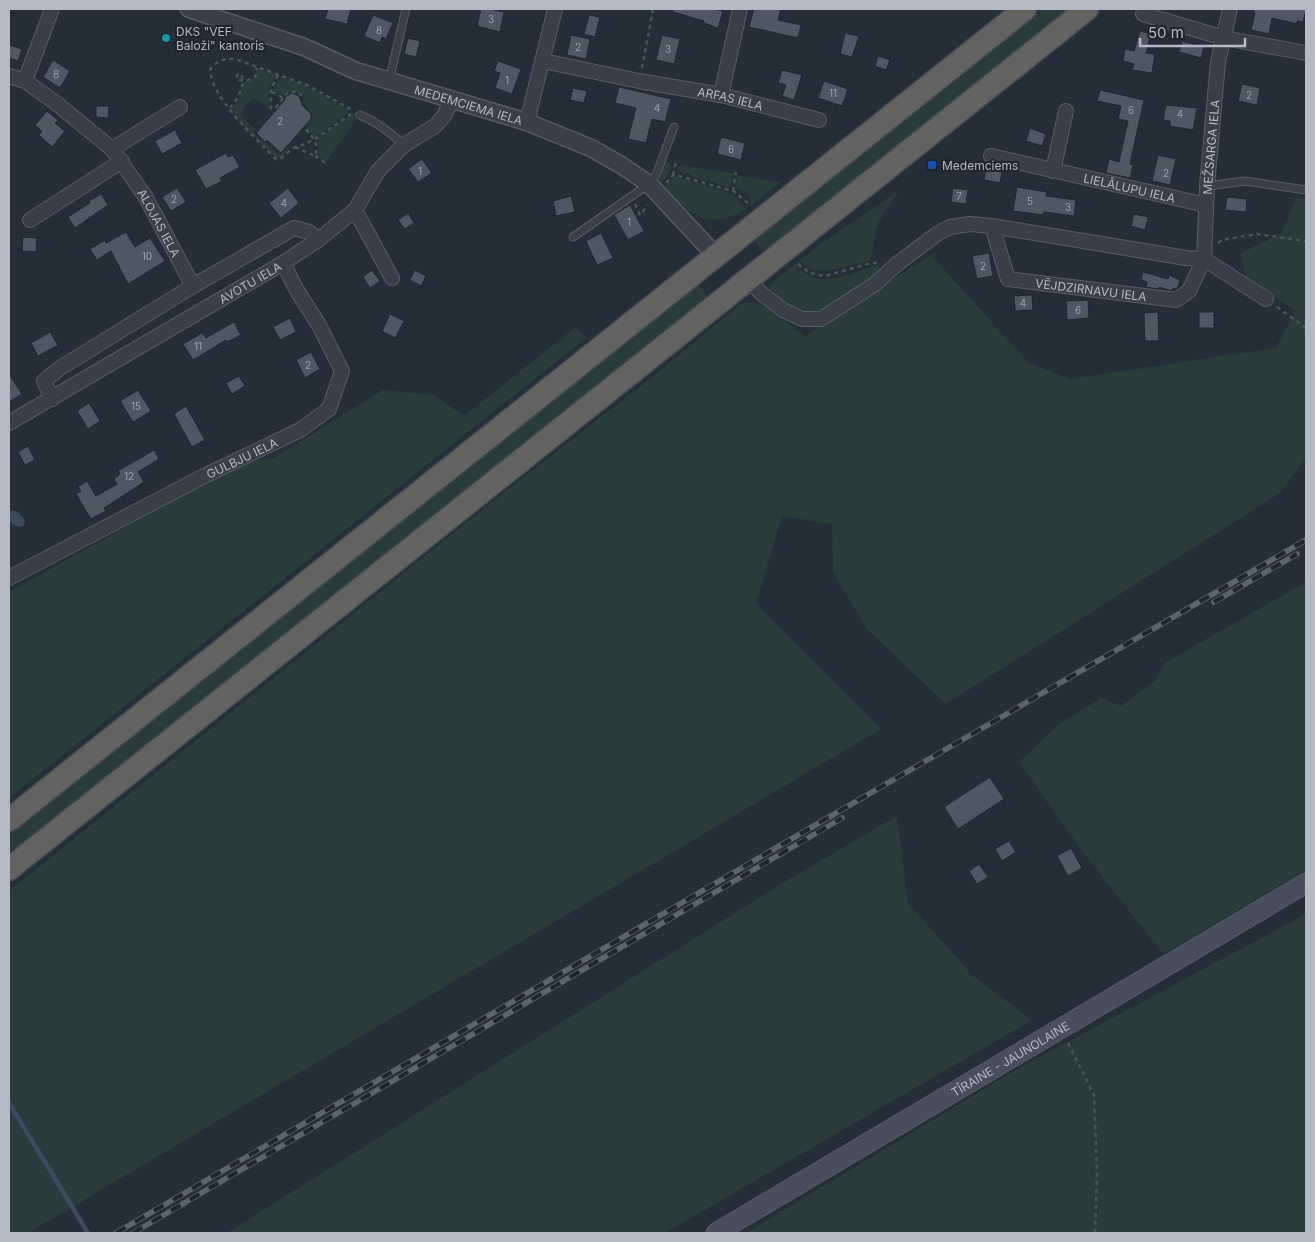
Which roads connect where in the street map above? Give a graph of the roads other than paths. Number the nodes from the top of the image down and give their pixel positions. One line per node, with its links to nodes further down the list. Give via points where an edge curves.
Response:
1 (52, 9): 14 (street)
2 (189, 9): 15 (street, MEDEMCIEMA IELA, via 304,47)
3 (406, 9): 15 (lane)
4 (555, 9): 12 (street)
5 (740, 9): 16 (street)
6 (1025, 9): 38 (highway)
7 (1087, 9): 42 (highway)
8 (1230, 9): 10 (street, MEŽSARGA IELA)
9 (1144, 14): 10 (street)
10 (1224, 38): 11 (street); 29 (street, MEŽSARGA IELA, via 1218,62)
11 (1306, 53)
12 (543, 61): 16 (street, ARFAS IELA); 22 (street)
13 (9, 76): 14 (street, ALOJAS IELA)
14 (25, 80): 25 (street, ALOJAS IELA)
15 (389, 81): 17 (street, MEDEMCIEMA IELA)
16 (722, 96): 21 (street, ARFAS IELA)
17 (452, 99): 22 (street, MEDEMCIEMA IELA); 24 (street, AVOTU IELA, via 435,126)
18 (180, 107): 25 (street)
19 (1066, 111): 28 (street)
20 (360, 115): 24 (lane, via 392,133)
21 (819, 120)
22 (527, 122): 31 (street, MEDEMCIEMA IELA, via 591,148)
23 (674, 127): 31 (lane)
24 (404, 145): 33 (street, AVOTU IELA, via 378,171)
25 (112, 148): 27 (street, ALOJAS IELA)
26 (991, 156): 28 (street, LIELĀLUPU IELA)
27 (122, 161): 34 (street); 43 (street, ALOJAS IELA, via 145,196)
28 (1053, 171): 32 (street, LIELĀLUPU IELA)
29 (1207, 186): 30 (lane, via 1245,181); 32 (street, MEŽSARGA IELA)
30 (1306, 190)
31 (653, 191): 36 (lane, via 632,197); 38 (street, MEDEMCIEMA IELA)
32 (1206, 206): 39 (street, MEŽSARGA IELA)
33 (355, 210): 37 (street, AVOTU IELA); 41 (street)
34 (30, 220)
35 (992, 226): 39 (street, via 1186,258); 39 (street, VĒJDZIRNAVU IELA, via 1008,279 1176,300 1189,291); 42 (street, via 970,224 950,227 897,264 875,284 821,318 802,319 782,310)
36 (573, 237)
37 (318, 240): 40 (street, AVOTU IELA); 43 (street, via 309,232 294,228)
38 (716, 256): 48 (highway)
39 (1204, 258): 44 (street)
40 (283, 263): 45 (street, AVOTU IELA); 47 (street, GULBJU IELA, via 342,371 329,409 300,430 206,475)
41 (392, 278)
42 (748, 279): 49 (highway)
43 (193, 286): 45 (street, via 60,368 44,381)
44 (1266, 299)
45 (52, 399): 46 (street, AVOTU IELA)
46 (9, 423)
47 (9, 578)
48 (9, 820)
49 (9, 869)
50 (1306, 883): 51 (main road, TĪRAINE - JAUNOLAINE)
51 (716, 1233)

